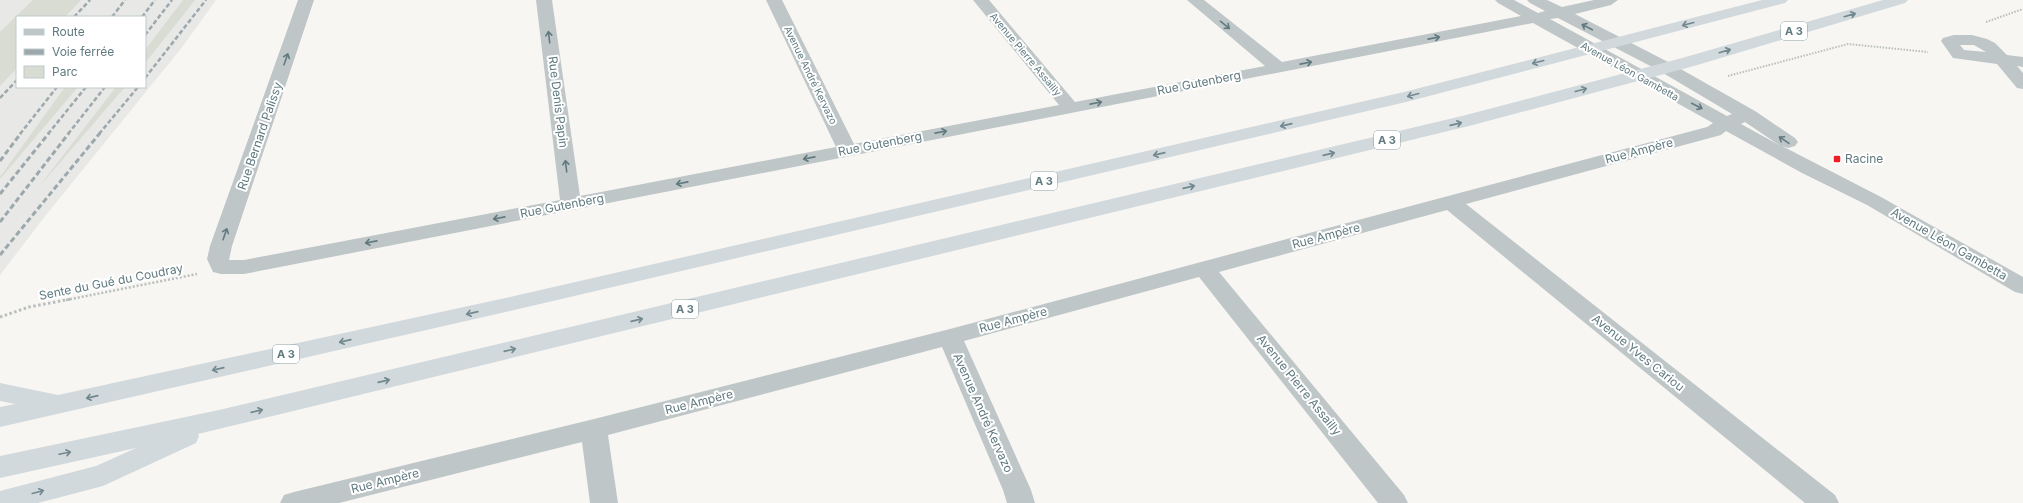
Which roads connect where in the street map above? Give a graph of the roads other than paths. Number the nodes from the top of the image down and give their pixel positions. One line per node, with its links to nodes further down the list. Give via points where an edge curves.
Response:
1 (306, 0): 22 (street, Rue Bernard Palissy, one-way to 1, via 221,267 218,262 221,246)
2 (544, 0): 21 (street, Rue Denis Papin, one-way to 2)
3 (774, 0): 19 (street, Avenue André Kervazo)
4 (981, 0): 17 (street, Avenue Pierre Assailly)
5 (1195, 0): 15 (street, one-way to 15)
6 (1503, 0): 12 (street, Avenue Léon Gambetta)
7 (1535, 0): 11 (street, Avenue Léon Gambetta)
8 (1610, 0): 11 (street)
9 (1780, 0): 27 (highway, A 3, one-way to 27, via 1359,108 510,304)
10 (1900, 0): 29 (highway, A 3, one-way to 10, via 1466,121 1688,62)
11 (1560, 13): 12 (street); 18 (street, Avenue Léon Gambetta, one-way to 11)
12 (1535, 18): 15 (street, Rue Gutenberg, one-way to 12); 18 (street, Avenue Léon Gambetta, one-way to 18)
13 (2001, 60): 13 (street, via 1988,45 1967,38 1949,40 1959,54); 14 (street); 16 (street)
14 (2023, 62)
15 (1278, 68): 17 (street, Rue Gutenberg, one-way to 15)
16 (2023, 84)
17 (1070, 108): 19 (street, Rue Gutenberg, one-way to 17)
18 (1738, 119): 20 (street, Rue Ampère, via 1714,131); 24 (street, Avenue Léon Gambetta, via 1810,169 1874,201)
19 (847, 150): 21 (street, Rue Gutenberg, one-way to 21)
20 (1450, 202): 23 (street, Rue Ampère); 37 (street, Avenue Yves Cariou)
21 (571, 204): 22 (street, Rue Gutenberg, one-way to 22, via 244,267)
22 (226, 267)
23 (1204, 268): 25 (street, Rue Ampère); 36 (street, Avenue Pierre Assailly)
24 (2023, 287)
25 (950, 337): 30 (street, Rue Ampère); 32 (street, Avenue André Kervazo)
26 (0, 392): 27 (highway)
27 (62, 404): 28 (highway, A 3)
28 (0, 417)
29 (219, 420): 31 (highway, A 3, one-way to 29); 33 (highway, one-way to 29, via 103,475)
30 (594, 429): 34 (street, Rue Ampère); 35 (street)
31 (0, 467)
32 (1019, 496)
33 (0, 502)
34 (294, 503)
35 (604, 503)
36 (1394, 503)
37 (1825, 503)

